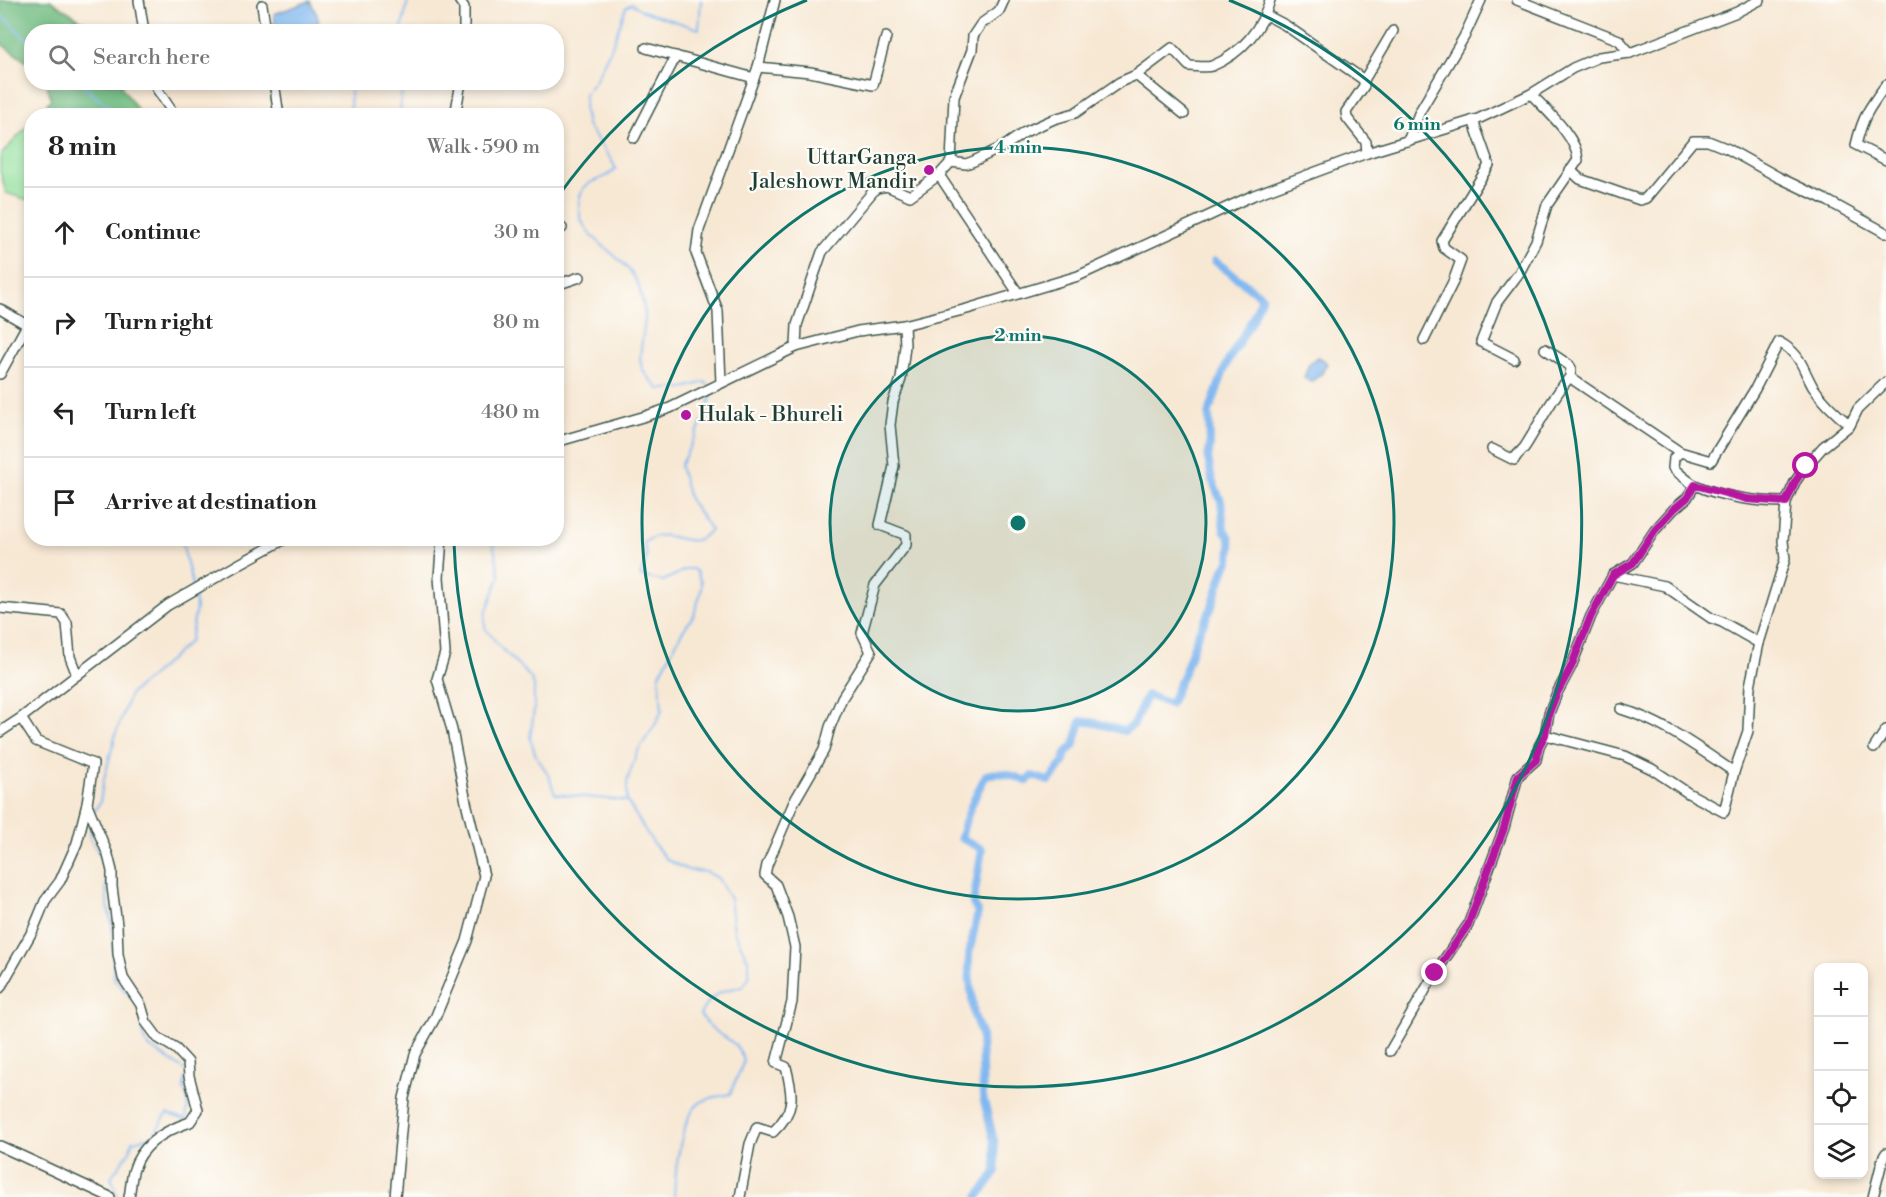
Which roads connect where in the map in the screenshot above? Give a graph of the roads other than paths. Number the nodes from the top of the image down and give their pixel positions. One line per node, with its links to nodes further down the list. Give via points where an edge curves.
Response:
1 (139, 0): 11 (street)
2 (459, 0): 13 (street, via 464,7)
3 (775, 0): 19 (street)
4 (1004, 0): 37 (street, via 999,11 981,24 973,36 972,50 954,97)
5 (1270, 0): 10 (street)
6 (1481, 0): 34 (street, via 1464,37 1419,111)
7 (1517, 0): 17 (street, via 1619,40)
8 (1757, 0): 17 (street, via 1737,12)
9 (262, 4): 12 (street)
10 (1266, 15): 20 (street, via 1236,52 1210,67 1189,66 1172,48); 22 (street)
11 (143, 24)
12 (265, 24)
13 (464, 24)
14 (1393, 31): 22 (street)
15 (886, 37): 19 (street, via 873,85 810,72)
16 (646, 48): 18 (street)
17 (1630, 53): 27 (street, via 1599,57 1572,68)
18 (676, 56): 21 (street); 33 (street)
19 (758, 67): 21 (street)
20 (1136, 75): 31 (street); 37 (street, via 1076,113 1024,132 974,161)
21 (754, 78): 55 (street, via 699,230 696,253 718,311)
22 (1364, 80): 35 (street, via 1346,112 1366,142)
23 (1886, 85): 36 (street, via 1861,123 1856,145)
24 (158, 90): 28 (street)
25 (275, 90): 29 (street)
26 (460, 90): 30 (street)
27 (1531, 94): 32 (street); 38 (street, via 1578,151 1578,160)
28 (170, 108)
29 (278, 108)
30 (456, 108)
31 (1184, 114)
32 (1473, 120): 34 (street); 48 (street, via 1489,165 1442,241 1444,248 1461,260)
33 (634, 138)
34 (1408, 141): 35 (street)
35 (1367, 153): 43 (street, via 1254,195 1078,276)
36 (1886, 159)
37 (951, 162): 39 (street)
38 (1570, 170): 40 (street, via 1580,179 1640,200 1646,198 1693,141 1708,141); 51 (street, via 1547,205 1536,241 1497,302 1481,342)
39 (939, 176): 43 (street); 49 (street, via 910,196 887,186 876,188 822,252 797,325)
40 (1886, 233)
41 (580, 278): 42 (street)
42 (564, 283)
43 (1018, 293): 46 (street)
44 (0, 309): 45 (street)
45 (24, 321)
46 (904, 325): 49 (street, via 858,331); 83 (street, via 901,379 890,425 894,466 880,525 906,535 906,545 875,585 862,633 871,652 842,699 824,750 794,801 767,865 765,875 776,885 795,947 792,1002 776,1063 786,1067 792,1102 784,1121 773,1132 757,1127)
47 (24, 332): 52 (street)
48 (1424, 340)
49 (796, 347): 55 (street)
50 (1545, 349): 53 (street, via 1569,365)
51 (1514, 359)
52 (0, 374)
53 (1570, 377): 58 (street, via 1514,459); 59 (street)
54 (1886, 382): 56 (street, via 1858,409)
55 (720, 384): 57 (street, via 670,408)
56 (1850, 425): 59 (street, via 1813,387 1797,355 1779,342 1711,461); 61 (street, via 1806,466)
57 (564, 440)
58 (1492, 448)
59 (1680, 452): 60 (street, via 1674,458 1673,468)
60 (1695, 485): 61 (street, via 1747,499); 64 (street, via 1655,530 1633,563)
61 (1786, 502): 66 (street, via 1785,559)
62 (273, 546): 67 (street, via 168,605)
63 (442, 546): 82 (street, via 445,653 436,680 452,730 484,876 467,941 435,1018 415,1054 404,1098)
64 (1613, 575): 66 (street, via 1665,586 1711,618); 72 (street, via 1557,693)
65 (0, 608): 67 (street, via 61,614 67,623 70,657)
66 (1759, 643): 74 (street, via 1750,686 1748,731)
67 (77, 675): 69 (street)
68 (1622, 709): 74 (street, via 1666,727)
69 (21, 718): 71 (street); 75 (street, via 36,741 93,764)
70 (1886, 730): 73 (street)
71 (0, 732)
72 (1545, 735): 74 (street, via 1625,756 1724,812); 77 (street, via 1536,760 1518,776 1504,828 1468,925)
73 (1874, 748)
74 (1734, 772)
75 (87, 804): 76 (street, via 77,843 60,881 45,901); 81 (street, via 112,872 123,978 158,1038 188,1062 198,1110 190,1122 147,1144 134,1168)
76 (0, 988)
77 (1390, 1051)
78 (0, 1146): 80 (street)
79 (1886, 1153): 84 (street)
80 (110, 1197)
81 (129, 1197)
82 (394, 1197)
83 (740, 1197)
84 (1873, 1197)

